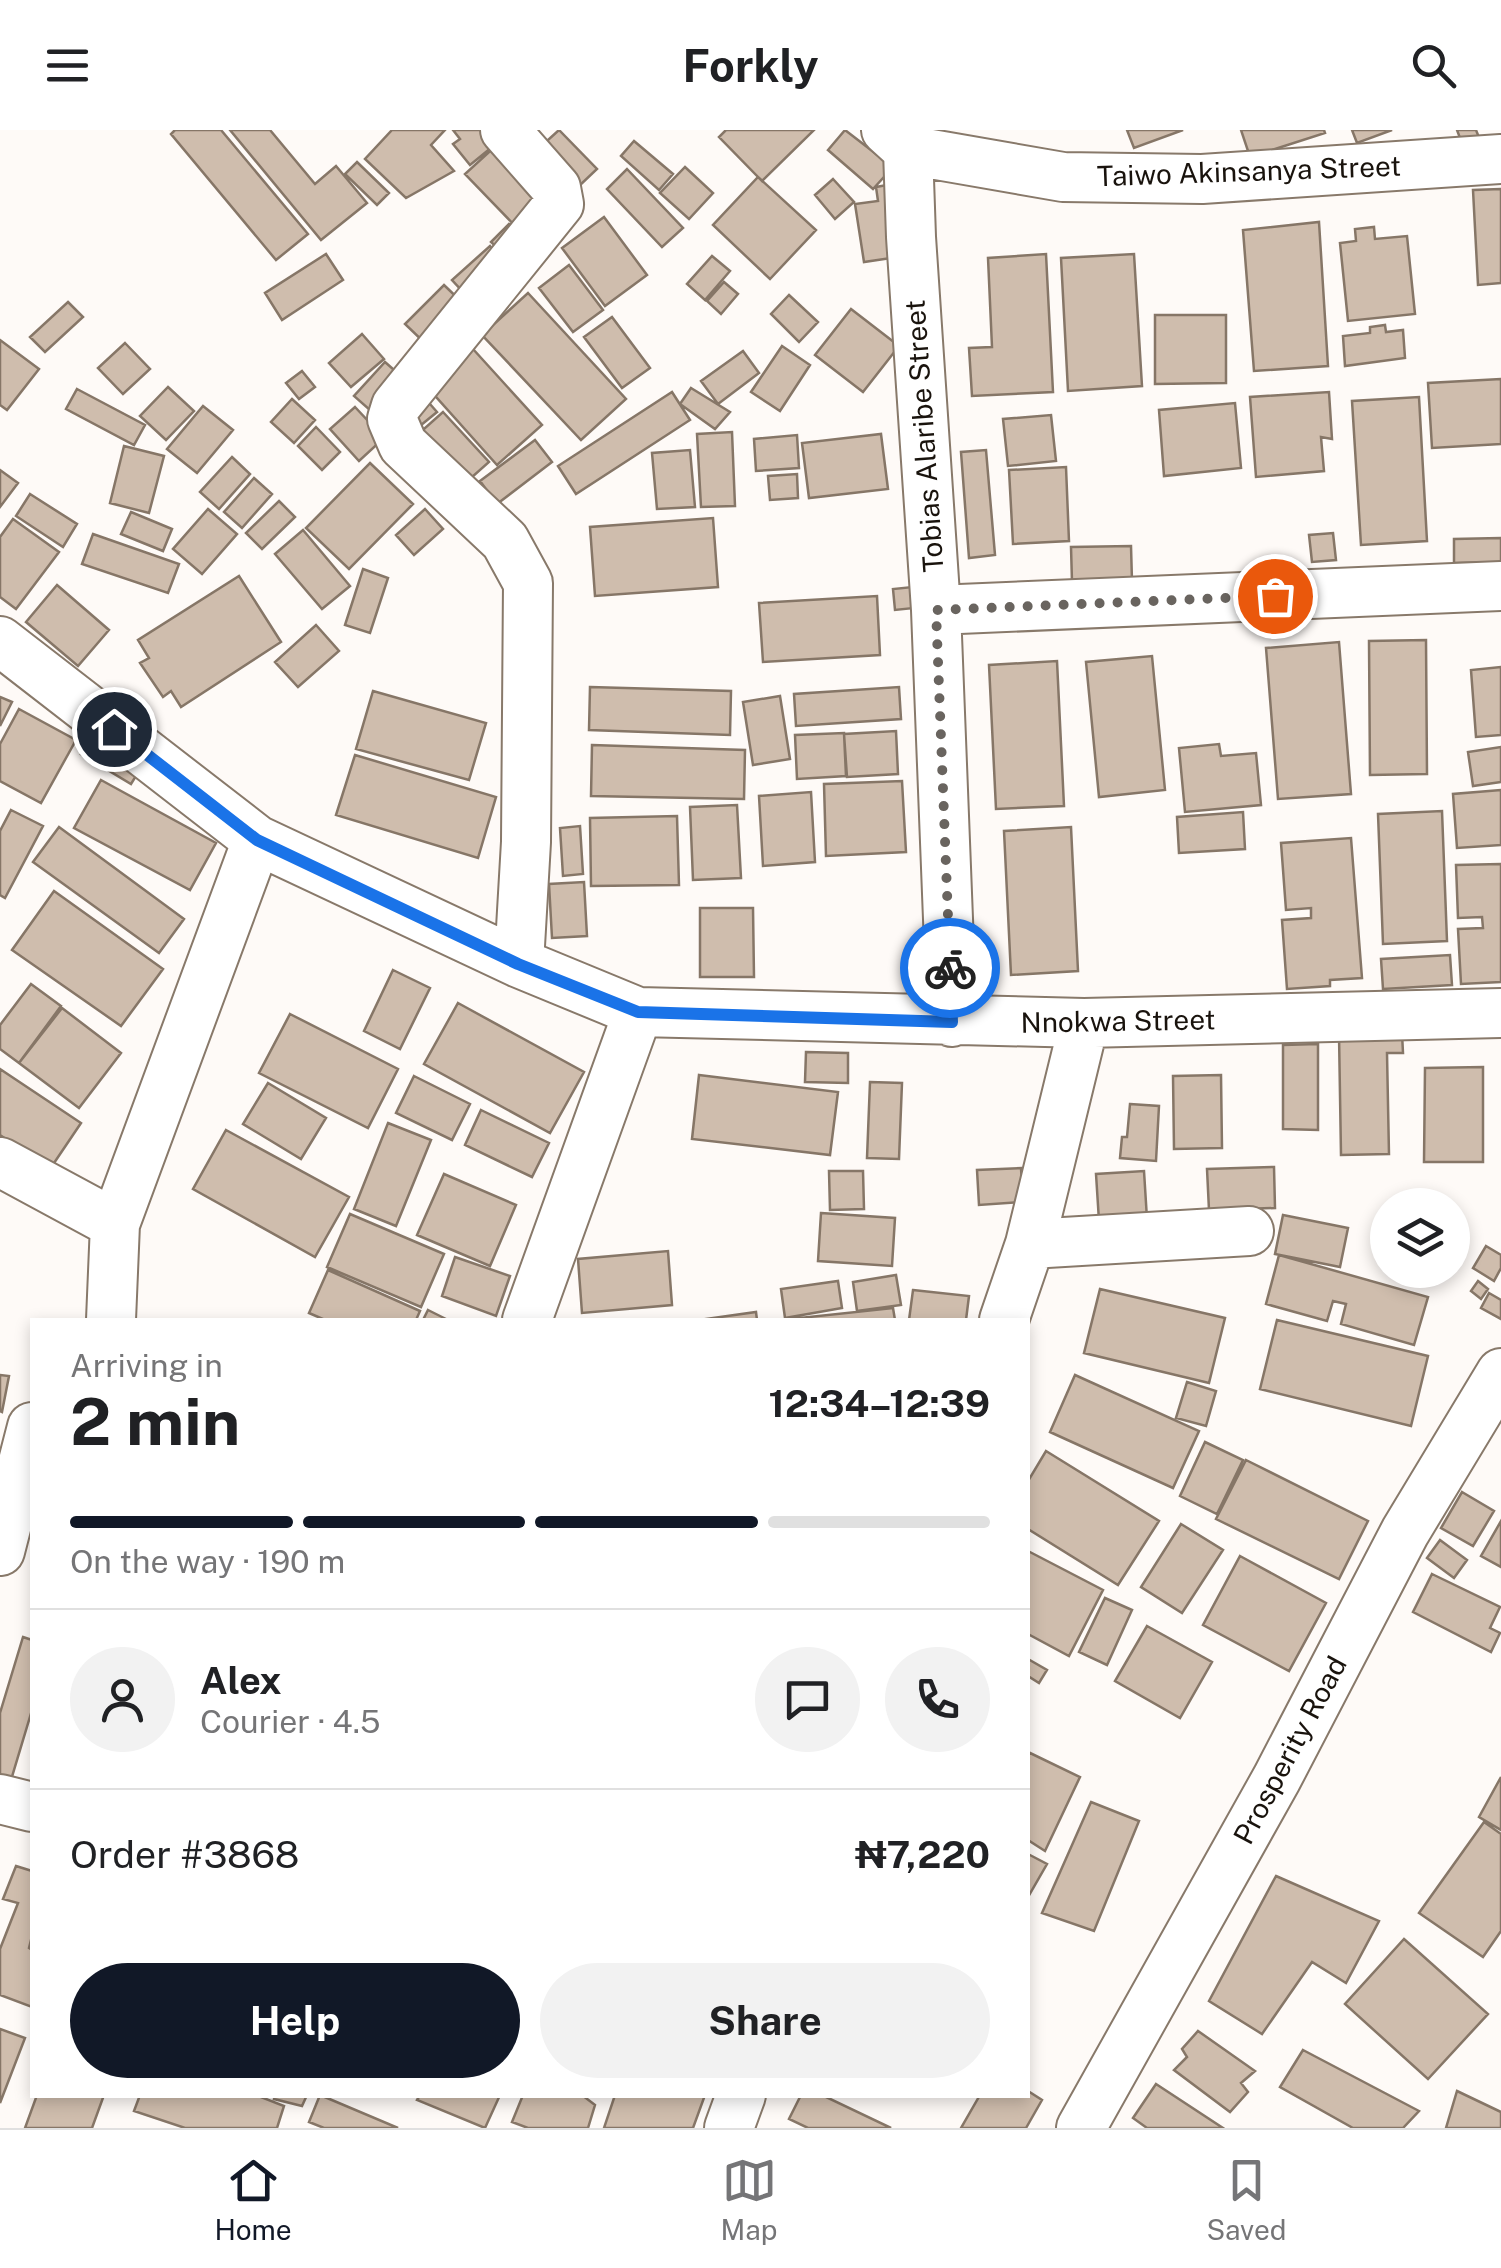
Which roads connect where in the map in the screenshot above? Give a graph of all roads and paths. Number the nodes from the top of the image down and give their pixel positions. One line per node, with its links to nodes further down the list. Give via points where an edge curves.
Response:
1 (505, 130): 8 (street, via 556,188 560,204 392,419 403,445 505,541 528,583)
2 (897, 140): 3 (street, Taiwo Akinsanya Street, via 1062,177 1202,179); 5 (street, Tobias Alaribe Street, via 911,238)
3 (1501, 158)
4 (1501, 586): 5 (street)
5 (936, 610): 11 (street, Tobias Alaribe Street)
6 (0, 641): 7 (street, Nnokwa Street)
7 (257, 840): 8 (street, Nnokwa Street); 14 (street)
8 (518, 964): 9 (street, Nnokwa Street)
9 (638, 1012): 11 (street, Nnokwa Street); 18 (street)
10 (1501, 1013): 12 (street, Nnokwa Street)
11 (952, 1022): 12 (street, Nnokwa Street)
12 (1084, 1023): 16 (street)
13 (0, 1162): 14 (street)
14 (115, 1224): 17 (street)
15 (1249, 1231): 16 (street)
16 (1030, 1244): 19 (street)
17 (110, 1318)
18 (528, 1318)
19 (1005, 1318)
20 (1501, 1373): 29 (street, Prosperity Road, via 1405,1532)
21 (30, 1423): 22 (street)
22 (0, 1424)
23 (30, 1431): 24 (street)
24 (0, 1551)
25 (0, 1799): 26 (street)
26 (30, 1806)
27 (740, 2098): 28 (street)
28 (729, 2128)
29 (1082, 2128)

